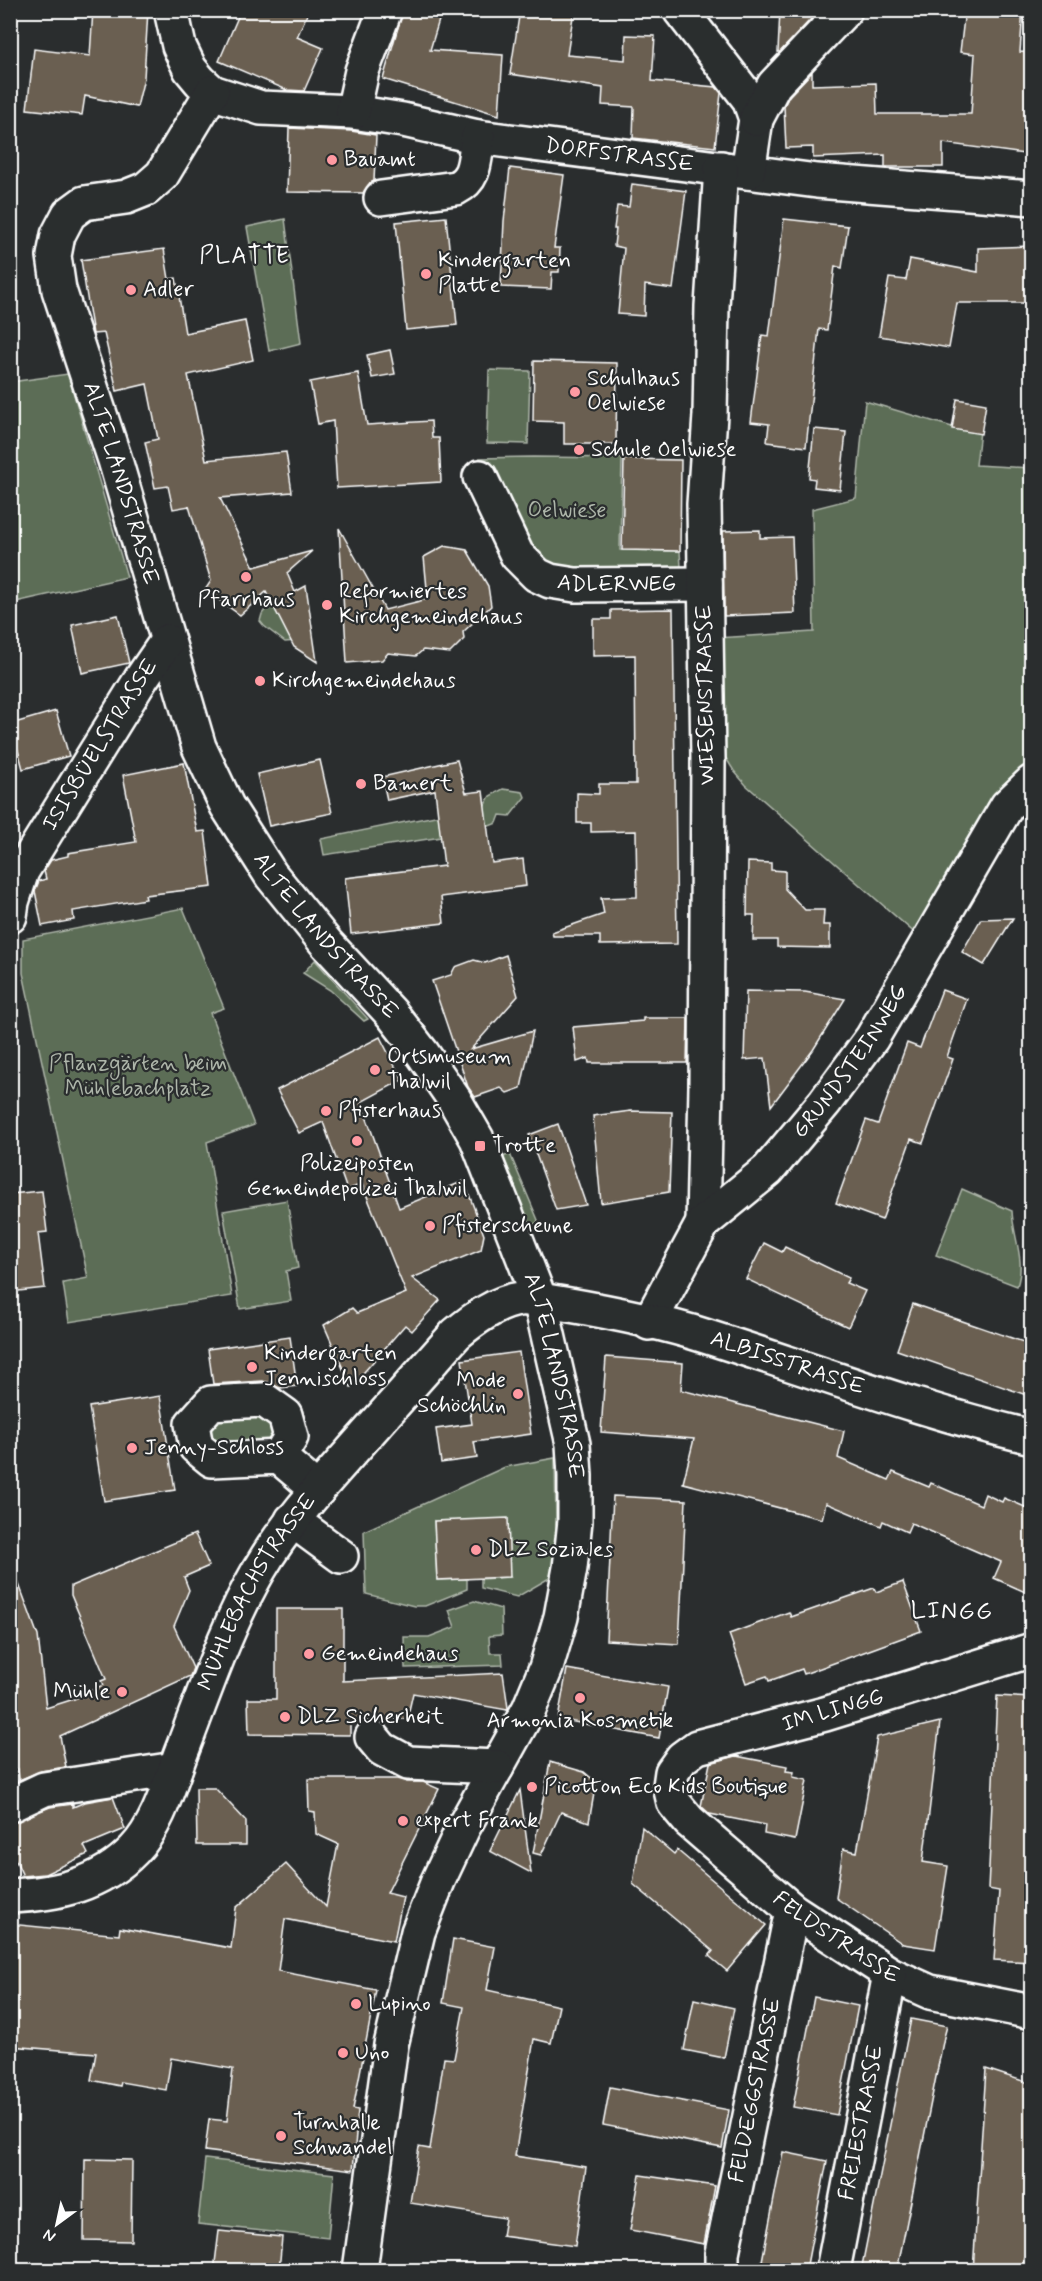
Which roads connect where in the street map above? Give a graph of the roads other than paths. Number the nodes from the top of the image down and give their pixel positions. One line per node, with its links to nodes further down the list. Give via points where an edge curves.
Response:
1 (171, 10): 5 (street, via 179,46 190,69)
2 (385, 10): 6 (street, via 362,71)
3 (680, 10): 7 (street, via 749,99)
4 (845, 10): 7 (street, via 774,85)
5 (212, 92): 6 (street, DORFSTRASSE, via 261,108); 14 (street, ALTE LANDSTRASSE, via 162,175 146,189 126,197 84,203 69,214 58,235 54,256 59,290 115,460)
6 (353, 112): 8 (street, DORFSTRASSE)
7 (756, 119): 9 (street, WIESENSTRASSE)
8 (478, 137): 9 (street, DORFSTRASSE); 10 (street, via 472,176 466,183 456,188)
9 (734, 170): 11 (street, DORFSTRASSE, via 881,187); 13 (street, WIESENSTRASSE, via 712,306 704,504)
10 (381, 198)
11 (1032, 198)
12 (480, 477): 13 (street, ADLERWEG, via 518,555 543,578 575,585)
13 (705, 584): 17 (street, WIESENSTRASSE, via 708,759)
14 (167, 641): 16 (street, ISISBÜELSTRASSE, via 22,871); 18 (street, ALTE LANDSTRASSE, via 199,747 227,806 288,899 392,1014 442,1081 480,1146)
15 (1032, 782): 17 (street, GRUNDSTEINWEG, via 1007,806 872,1038 825,1102 768,1170)
16 (10, 916)
17 (703, 1223): 19 (street, GRUNDSTEINWEG)
18 (540, 1300): 19 (street, ALBISSTRASSE); 22 (street, MÜHLEBACHSTRASSE, via 520,1299 504,1304 456,1334); 27 (street, ALTE LANDSTRASSE, via 573,1444 575,1521 561,1617 546,1668)
19 (650, 1323): 20 (street, ALBISSTRASSE, via 690,1332 958,1419)
20 (1032, 1437)
21 (279, 1457): 22 (street)
22 (318, 1490): 23 (street, MÜHLEBACHSTRASSE)
23 (292, 1520): 24 (street); 28 (street, MÜHLEBACHSTRASSE, via 259,1569 225,1638)
24 (340, 1556)
25 (1032, 1650): 29 (street, IM LINGG, via 825,1714 697,1747 672,1772)
26 (372, 1737): 27 (street, via 382,1749 408,1762)
27 (497, 1767): 35 (street, ALTE LANDSTRASSE, via 463,1828 418,1932 391,2045)
28 (175, 1769): 30 (street, via 44,1789); 31 (street, MÜHLEBACHSTRASSE, via 153,1821 123,1861 67,1890)
29 (674, 1803): 32 (street, FELDSTRASSE, via 689,1821)
30 (10, 1805)
31 (10, 1896)
32 (792, 1911): 33 (street, FELDSTRASSE); 36 (street, FELDEGGSTRASSE, via 722,2253)
33 (890, 1974): 34 (street, FELDSTRASSE, via 930,1992); 37 (street, FREIESTRASSE)
34 (1032, 2012)
35 (360, 2271)
36 (723, 2271)
37 (833, 2271)

